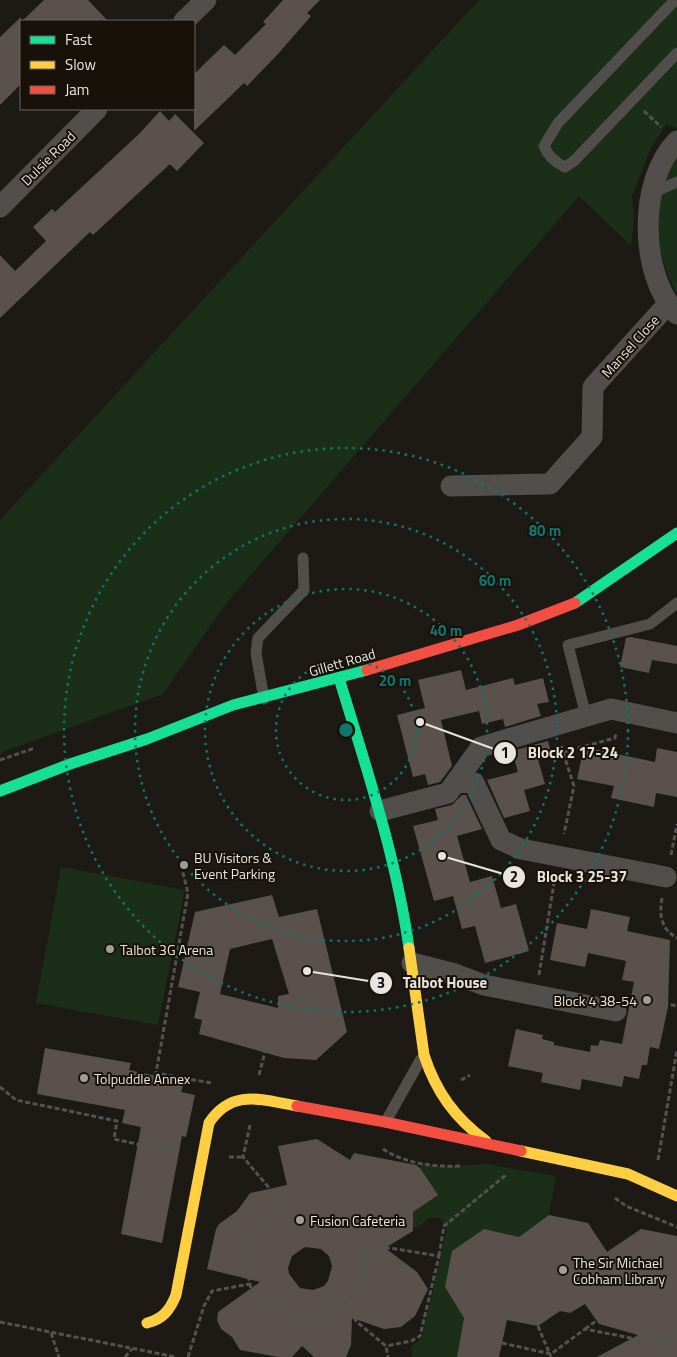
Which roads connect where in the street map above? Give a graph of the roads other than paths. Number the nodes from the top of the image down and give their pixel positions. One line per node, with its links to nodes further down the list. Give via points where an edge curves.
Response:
1 (206, 0): 3 (street)
2 (675, 0): 4 (lane, via 558,124 544,146 546,152 565,167 574,161)
3 (185, 20)
4 (677, 53)
5 (96, 110): 9 (street, Dulsie Road)
6 (676, 141): 8 (street, via 668,150)
7 (677, 182): 8 (lane)
8 (652, 193): 10 (street, via 648,203 650,247)
9 (0, 207)
10 (672, 309): 11 (street, Mansel Close, via 593,387 592,437 550,484)
11 (451, 486)
12 (676, 537): 15 (street, Gillett Road, via 581,601 518,625)
13 (303, 558): 16 (lane, via 304,590 258,638 256,653)
14 (677, 603): 17 (lane, via 650,624 568,645)
15 (339, 678): 16 (street, Gillett Road); 21 (street)
16 (264, 699): 20 (street, Gillett Road, via 233,704 147,739)
17 (586, 716): 18 (street, via 611,709); 19 (street, via 481,746)
18 (677, 723)
19 (456, 782): 21 (street, via 448,793); 22 (street, via 474,783 501,840 521,849)
20 (0, 791)
21 (380, 811): 23 (street, via 403,903)
22 (666, 877)
23 (412, 962): 24 (street, via 474,982); 25 (street)
24 (616, 1011)
25 (424, 1055): 26 (lane); 27 (street, via 436,1088 452,1114)
26 (385, 1122): 27 (street); 29 (street, via 250,1098 232,1101 215,1113 209,1123 201,1157 176,1295 171,1309 158,1321)
27 (492, 1145): 28 (street, via 628,1174 654,1184)
28 (676, 1199)
29 (146, 1323)

